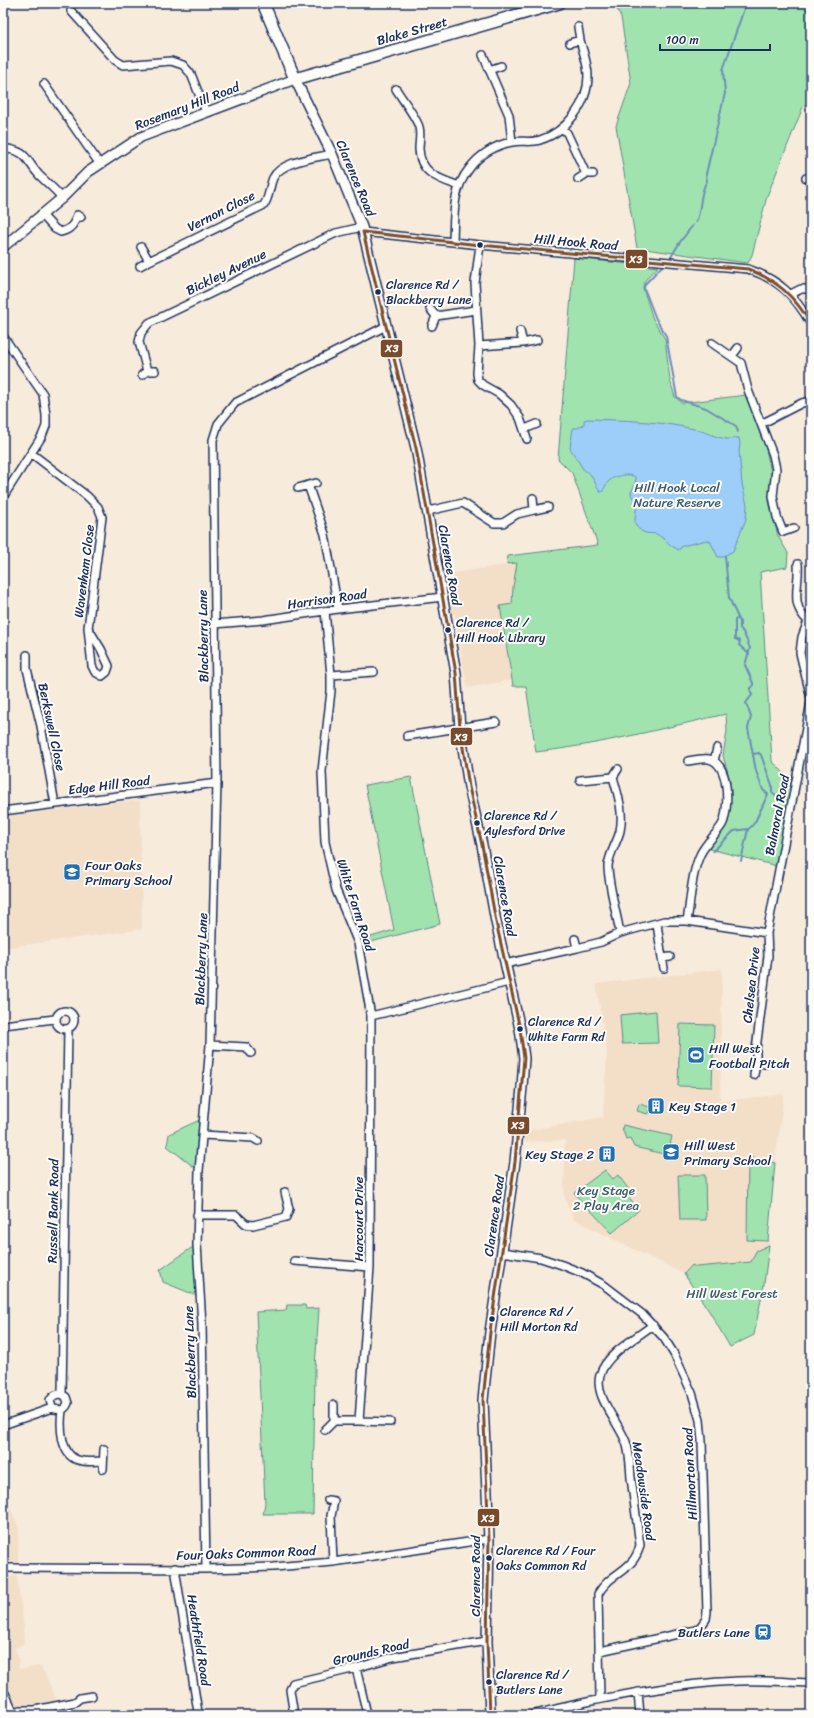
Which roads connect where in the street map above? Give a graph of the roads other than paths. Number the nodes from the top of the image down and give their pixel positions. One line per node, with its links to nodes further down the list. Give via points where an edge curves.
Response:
1 (263, 3): 10 (main road)
2 (559, 3): 10 (main road, Blake Street)
3 (71, 11): 13 (street, via 115,60 123,64 172,61 183,65 191,74)
4 (578, 27): 5 (street)
5 (580, 40): 6 (street); 14 (street, via 587,66 587,86 579,108)
6 (570, 43)
7 (483, 55): 9 (street)
8 (501, 66): 9 (street)
9 (489, 70): 15 (street, via 509,115)
10 (295, 79): 13 (street, Rosemary Hill Road); 17 (street, Clarence Road)
11 (44, 84): 18 (street)
12 (396, 89): 20 (street, via 419,127 419,150 427,170 436,178)
13 (206, 112): 18 (street, Rosemary Hill Road, via 141,137)
14 (562, 128): 15 (street, via 538,140); 19 (street, via 589,174)
15 (512, 142): 20 (street, via 478,159)
16 (3, 148): 21 (street, via 24,154)
17 (332, 154): 24 (street, Clarence Road); 29 (street, Vernon Close, via 290,164 280,169 274,177 264,204)
18 (99, 163): 21 (street, Rosemary Hill Road)
19 (578, 179)
20 (459, 186): 25 (street, via 455,199)
21 (62, 198): 22 (street, Rosemary Hill Road)
22 (41, 214): 23 (street, via 61,232 70,229 78,215); 27 (street, Rosemary Hill Road)
23 (81, 217)
24 (363, 230): 25 (street, Hill Hook Road); 37 (street, Clarence Road); 47 (street, Bickley Avenue, via 329,236 148,323 140,333 139,342 144,373)
25 (453, 242): 26 (street, Hill Hook Road)
26 (480, 245): 32 (street, Hill Hook Road, via 748,269 764,275); 34 (street, via 475,283)
27 (3, 247)
28 (141, 247): 29 (street)
29 (149, 261): 30 (street, Vernon Close)
30 (140, 266)
31 (811, 288): 32 (street)
32 (791, 294): 36 (street, Hill Hook Road)
33 (430, 309): 35 (street)
34 (476, 310): 35 (street); 44 (street)
35 (436, 316): 38 (street)
36 (811, 324)
37 (386, 326): 59 (street, Clarence Road, via 416,448); 66 (street, Blackberry Lane, via 235,403 218,424 213,440)
38 (432, 326)
39 (520, 331): 42 (street)
40 (3, 336): 53 (street, via 43,394 46,426)
41 (537, 340): 42 (street)
42 (523, 343): 44 (street)
43 (712, 343): 46 (street)
44 (479, 346): 51 (street, via 478,380 511,405)
45 (738, 348): 46 (street)
46 (732, 356): 50 (street, via 741,363)
47 (155, 371)
48 (811, 400): 50 (street)
49 (538, 424): 51 (street)
50 (761, 424): 60 (street, via 774,455 776,469 773,496 777,517 783,532)
51 (525, 430): 52 (street)
52 (527, 440)
53 (31, 453): 55 (street); 67 (street, Wavenham Close, via 87,496 98,506 102,517)
54 (298, 488): 63 (street, via 312,484 325,534)
55 (3, 497)
56 (533, 498): 58 (street)
57 (548, 507): 58 (street)
58 (534, 510): 59 (street, via 517,514 503,523 494,523 464,503)
59 (428, 511): 62 (street, Clarence Road)
60 (794, 528)
61 (798, 564): 65 (street, via 797,605 799,612)
62 (442, 597): 63 (street, Harrison Road); 74 (street, Clarence Road, via 456,673)
63 (338, 609): 64 (street, Harrison Road)
64 (325, 611): 66 (street, Harrison Road); 70 (street, White Farm Road)
65 (809, 622): 71 (street, via 802,637 800,653)
66 (214, 624): 82 (street, Blackberry Lane)
67 (88, 628): 67 (street, Wavenham Close, via 109,666 102,676 95,672 92,666)
68 (27, 655): 83 (street, Berkswell Close, via 27,670 41,726)
69 (374, 672): 70 (street)
70 (331, 675): 96 (street, White Farm Road, via 322,771 325,842 336,890 358,943)
71 (811, 698)
72 (811, 702): 88 (street, Balmoral Road)
73 (496, 722): 74 (street)
74 (460, 728): 75 (street); 93 (street, Clarence Road, via 470,794)
75 (407, 736)
76 (717, 748): 78 (street)
77 (688, 761): 78 (street)
78 (714, 761): 85 (street, via 724,776 726,805 723,823 700,853 696,864)
79 (618, 769): 80 (street)
80 (613, 777): 81 (street); 87 (street, via 621,806 621,819 620,832 608,869)
81 (580, 780)
82 (218, 783): 83 (street, Edge Hill Road); 100 (street, Blackberry Lane)
83 (55, 804): 84 (street, Edge Hill Road)
84 (3, 811)
85 (688, 921): 86 (street, via 664,921); 88 (street)
86 (657, 924): 87 (street); 92 (street)
87 (620, 933): 90 (street, via 601,942)
88 (767, 933): 102 (street, Chelsea Drive, via 768,956)
89 (575, 939): 90 (street)
90 (577, 948): 93 (street)
91 (670, 957): 92 (street)
92 (662, 958): 94 (street)
93 (505, 964): 95 (street, Clarence Road)
94 (664, 968)
95 (509, 982): 96 (street); 109 (street, Clarence Road, via 524,1058 515,1162)
96 (371, 1016): 111 (street, Harcourt Drive)
97 (55, 1019): 98 (street, Russell Bank Road); 99 (street, via 58,1027); 99 (street, Russell Bank Road, via 60,1012 69,1012 74,1021)
98 (3, 1025)
99 (68, 1029): 113 (street, Russell Bank Road)
100 (210, 1044): 101 (street, via 246,1047); 105 (street, Blackberry Lane)
101 (251, 1053)
102 (756, 1062): 103 (street); 104 (street, Chelsea Drive)
103 (765, 1064)
104 (754, 1075)
105 (203, 1135): 106 (street, via 253,1138); 108 (street, Blackberry Lane)
106 (258, 1141)
107 (284, 1192): 108 (street, via 289,1210 286,1217 253,1225 246,1224 236,1215)
108 (197, 1215): 130 (street, Blackberry Lane, via 204,1379)
109 (502, 1252): 112 (street, Hillmorton Road, via 541,1258 582,1273 625,1300); 126 (street, Clarence Road, via 483,1400)
110 (294, 1261): 111 (street)
111 (370, 1267): 118 (street, Harcourt Drive)
112 (653, 1325): 132 (street, Meadowside Road, via 612,1356 600,1374 599,1389 628,1448 640,1545 630,1566 609,1579 598,1594); 132 (street, Hillmorton Road, via 668,1343 684,1373 700,1420 706,1619 696,1630)
113 (62, 1394): 115 (street, via 55,1394 52,1397); 116 (street, Russell Bank Road, via 68,1403)
114 (334, 1405): 117 (street)
115 (52, 1408): 116 (street); 120 (street)
116 (62, 1410): 123 (street, via 62,1438 68,1453 76,1463)
117 (334, 1421): 118 (street); 121 (street)
118 (359, 1421): 119 (street)
119 (390, 1422)
120 (3, 1425)
121 (325, 1430)
122 (104, 1449): 123 (street)
123 (103, 1461): 124 (street)
124 (103, 1470)
125 (334, 1500): 127 (street, via 331,1516)
126 (489, 1539): 127 (street, Four Oaks Common Road); 131 (street, Clarence Road)
127 (333, 1562): 130 (street, Four Oaks Common Road)
128 (3, 1568): 129 (street, Four Oaks Common Road)
129 (175, 1568): 130 (street, Four Oaks Common Road); 141 (street, Heathfield Road)
130 (206, 1569)
131 (488, 1641): 133 (street, Grounds Road, via 393,1657); 143 (street, Clarence Road)
132 (600, 1651): 138 (street, Meadowside Road)
133 (356, 1668): 140 (street); 142 (street, Grounds Road, via 293,1683 290,1690)
134 (811, 1683): 135 (street, via 757,1681)
135 (638, 1692): 138 (street); 145 (street)
136 (3, 1694): 139 (main road)
137 (92, 1696): 139 (street, via 36,1710 20,1710)
138 (600, 1698): 144 (street)
139 (13, 1714)
140 (367, 1714)
141 (197, 1715)
142 (294, 1715)
143 (490, 1715)
144 (531, 1715)
145 (640, 1715)

